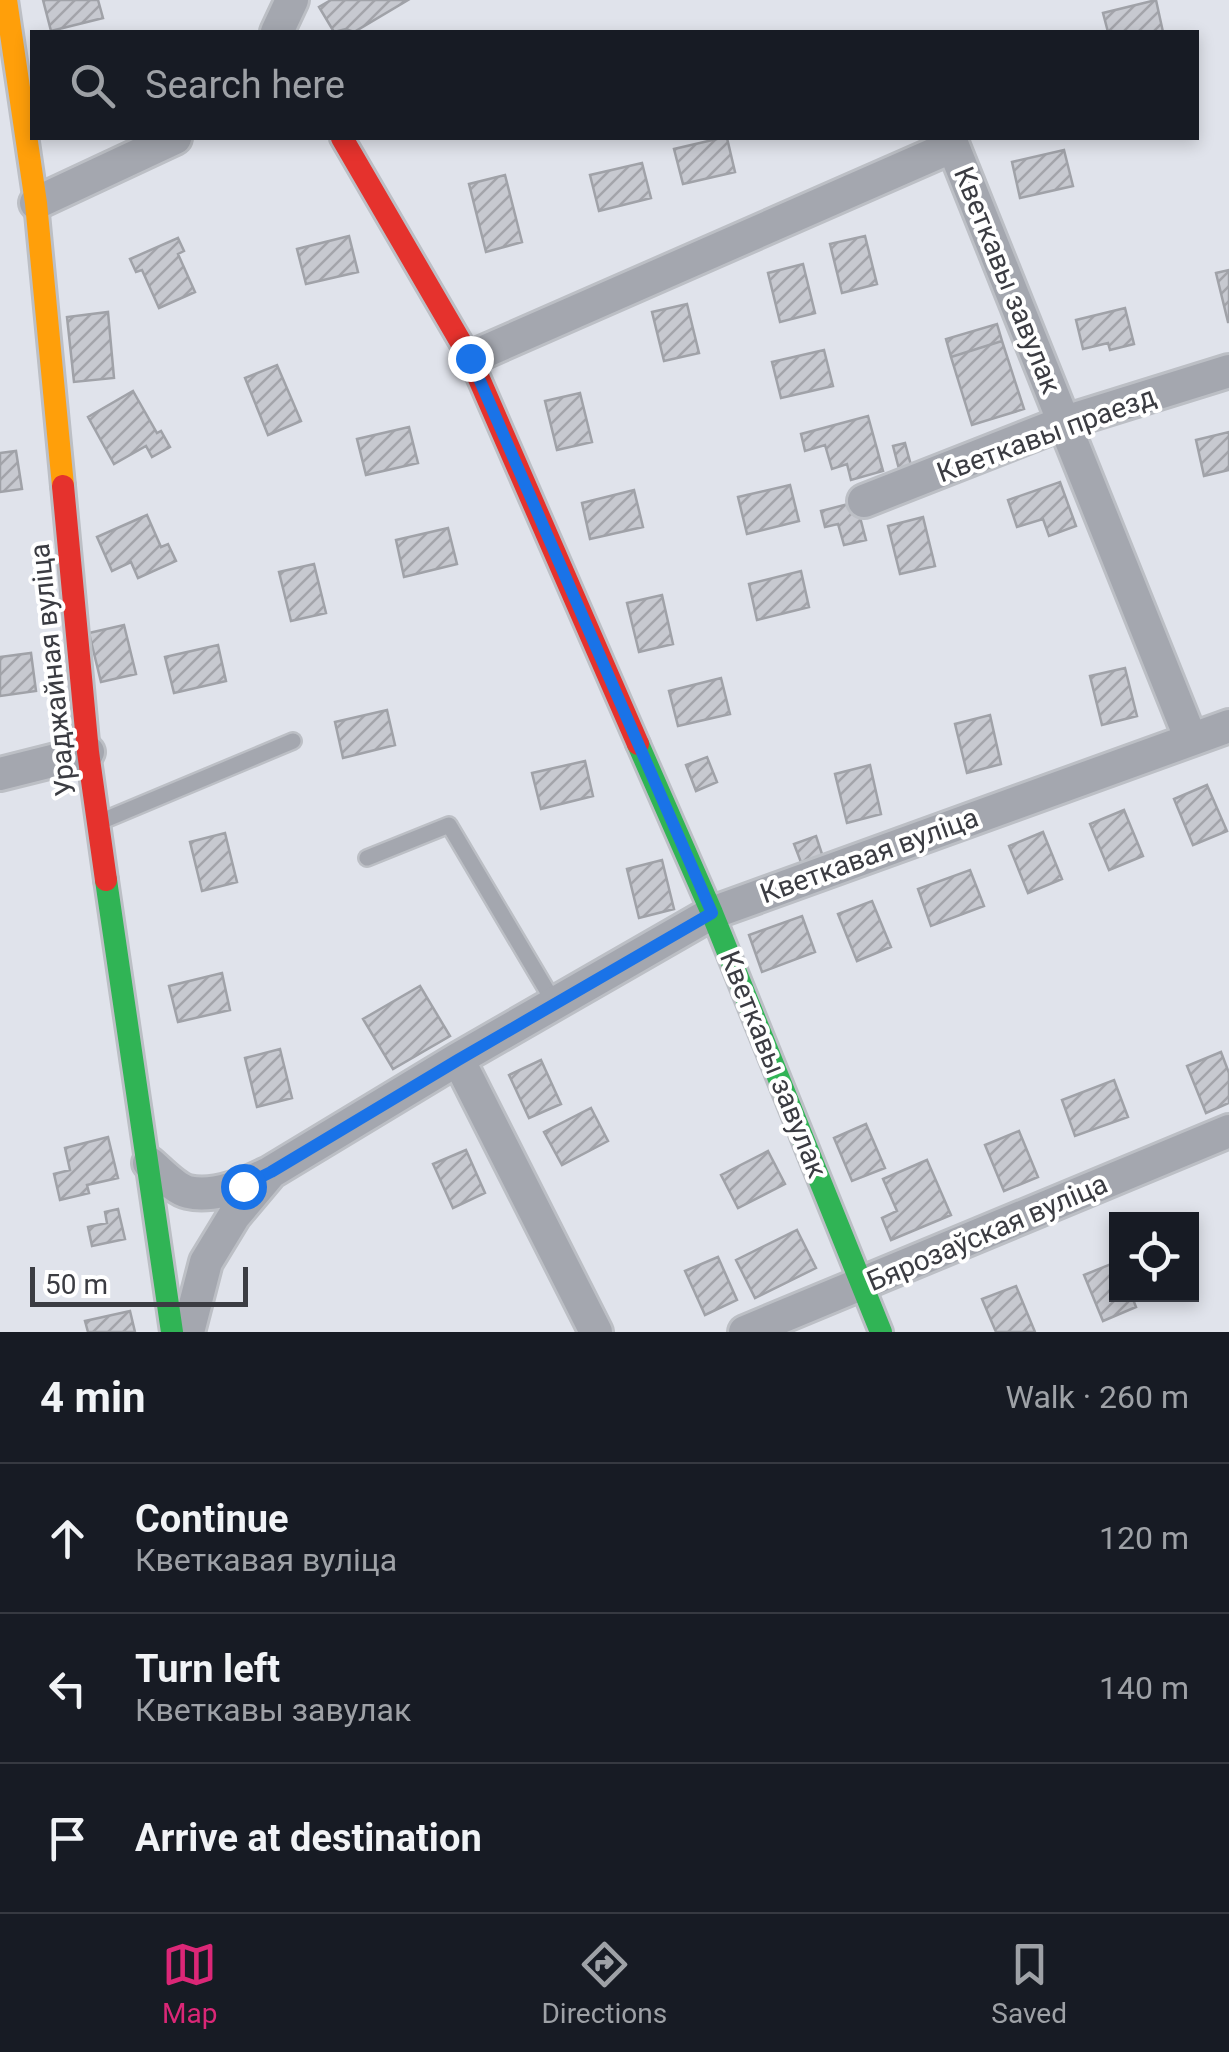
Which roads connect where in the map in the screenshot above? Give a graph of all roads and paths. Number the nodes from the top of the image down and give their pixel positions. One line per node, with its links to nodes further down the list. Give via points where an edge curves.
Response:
1 (6, 0): 6 (street, Ураджайная вуліца)
2 (292, 0): 3 (street)
3 (278, 30)
4 (171, 140): 6 (street)
5 (343, 140): 7 (street, Кветкавы завулак)
6 (36, 203): 14 (street, Ураджайная вуліца)
7 (470, 358): 9 (street, Кветкавы завулак, via 954,146); 18 (street, Кветкавы завулак)
8 (1229, 371): 9 (street, Кветкавы праезд)
9 (1065, 422): 10 (street, Кветкавы праезд); 12 (street, Кветкавы завулак)
10 (864, 501)
11 (1229, 726): 12 (street, Кветкавая вуліца)
12 (1190, 737): 18 (street, Кветкавая вуліца)
13 (293, 741): 16 (lane)
14 (88, 752): 15 (street); 16 (street, Ураджайная вуліца)
15 (0, 774)
16 (99, 823): 22 (street, Ураджайная вуліца)
17 (367, 858): 19 (lane, via 448,825)
18 (712, 913): 19 (street, Кветкавая вуліца); 24 (street, Кветкавы завулак)
19 (554, 1004): 20 (street, Кветкавая вуліца)
20 (458, 1060): 23 (street, Кветкавая вуліца); 27 (street)
21 (1229, 1131): 24 (street, Бярозаўская вуліца)
22 (149, 1164): 23 (street, via 185,1192 243,1186); 25 (street, Ураджайная вуліца)
23 (271, 1172): 26 (street, Кветкавая вуліца, via 206,1262)
24 (864, 1284): 28 (street, Бярозаўская вуліца); 29 (street, Кветкавы завулак)
25 (172, 1332)
26 (188, 1332)
27 (596, 1332)
28 (744, 1332)
29 (882, 1332)

